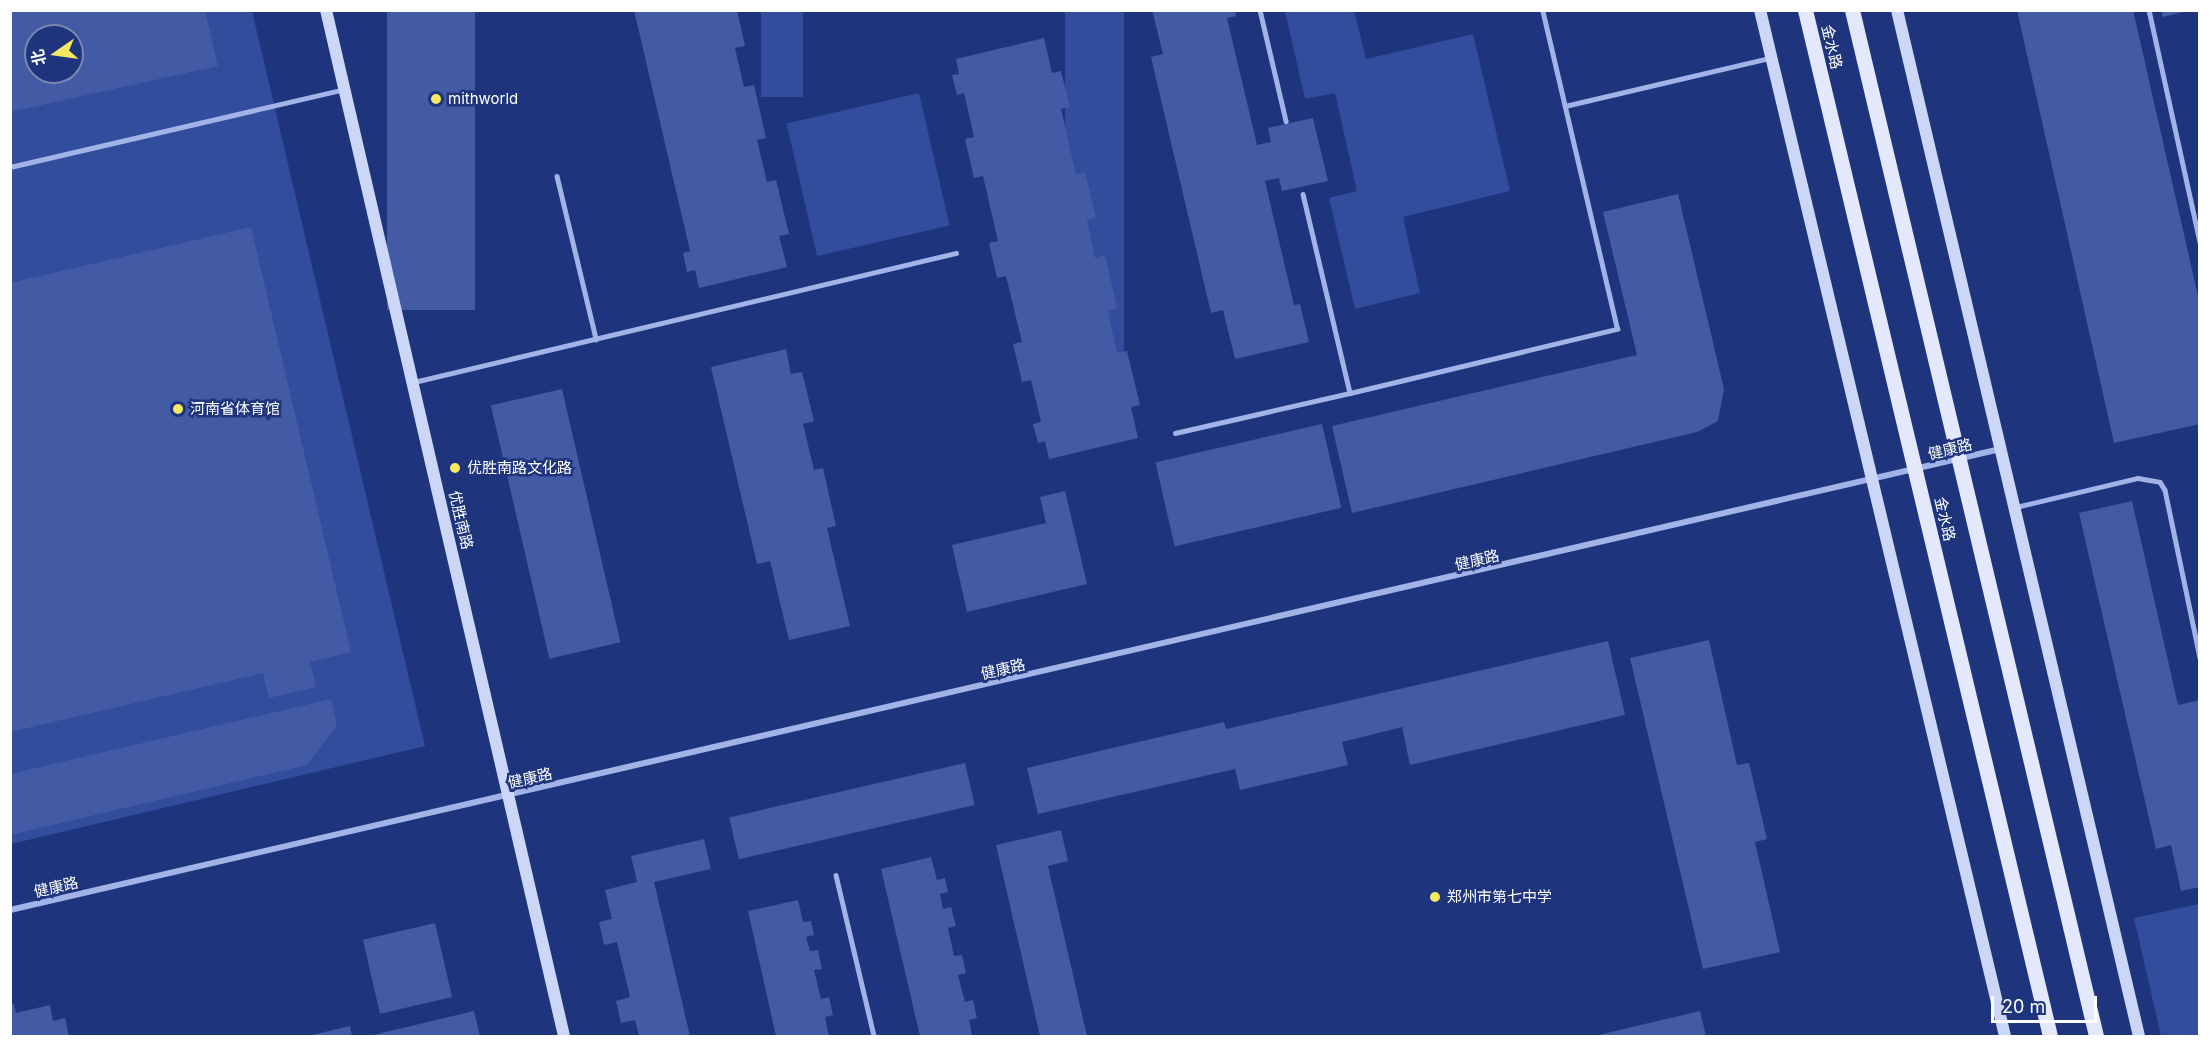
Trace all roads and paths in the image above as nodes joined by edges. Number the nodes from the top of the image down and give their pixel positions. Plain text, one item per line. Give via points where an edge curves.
1 (326, 10) edge
2 (1260, 10) edge
3 (1542, 10) edge
4 (1760, 10) edge
5 (1805, 10) edge
6 (1852, 10) edge
7 (1898, 10) edge
8 (2149, 10) edge
9 (1771, 57) junction
10 (344, 89) junction
11 (1565, 106) junction
12 (1286, 121) dead end
13 (10, 167) edge
14 (557, 176) dead end
15 (1304, 194) dead end
16 (2199, 242) edge
17 (956, 253) dead end
18 (596, 339) junction
19 (414, 382) junction
20 (1350, 393) junction
21 (1175, 433) dead end
22 (2001, 449) junction
23 (1872, 481) junction
24 (2014, 507) junction
25 (2199, 657) edge
26 (508, 795) junction
27 (836, 875) dead end
28 (10, 910) edge
29 (564, 1036) edge
30 (874, 1036) edge
31 (2005, 1036) edge
32 (2050, 1036) edge
33 (2096, 1036) edge
34 (2139, 1036) edge

1 - 10 street, 优胜南路
2 - 12 lane
3 - 11 lane
4 - 9 street
5 - 32 main road, 金水路, bridge
6 - 33 main road, 金水路, bridge
7 - 22 street
8 - 16 lane
9 - 11 lane
9 - 23 street
10 - 13 lane
10 - 19 street, 优胜南路
11 - 20 lane via 1617,329
14 - 18 lane
15 - 20 lane
17 - 18 lane
18 - 19 lane
19 - 26 street, 优胜南路
20 - 21 lane
22 - 23 street, 健康路
22 - 24 street
23 - 26 street, 健康路
23 - 31 street
24 - 25 lane via 2139,478 2160,482 2165,490
24 - 34 street
26 - 28 street, 健康路
26 - 29 street, 优胜南路
27 - 30 lane

